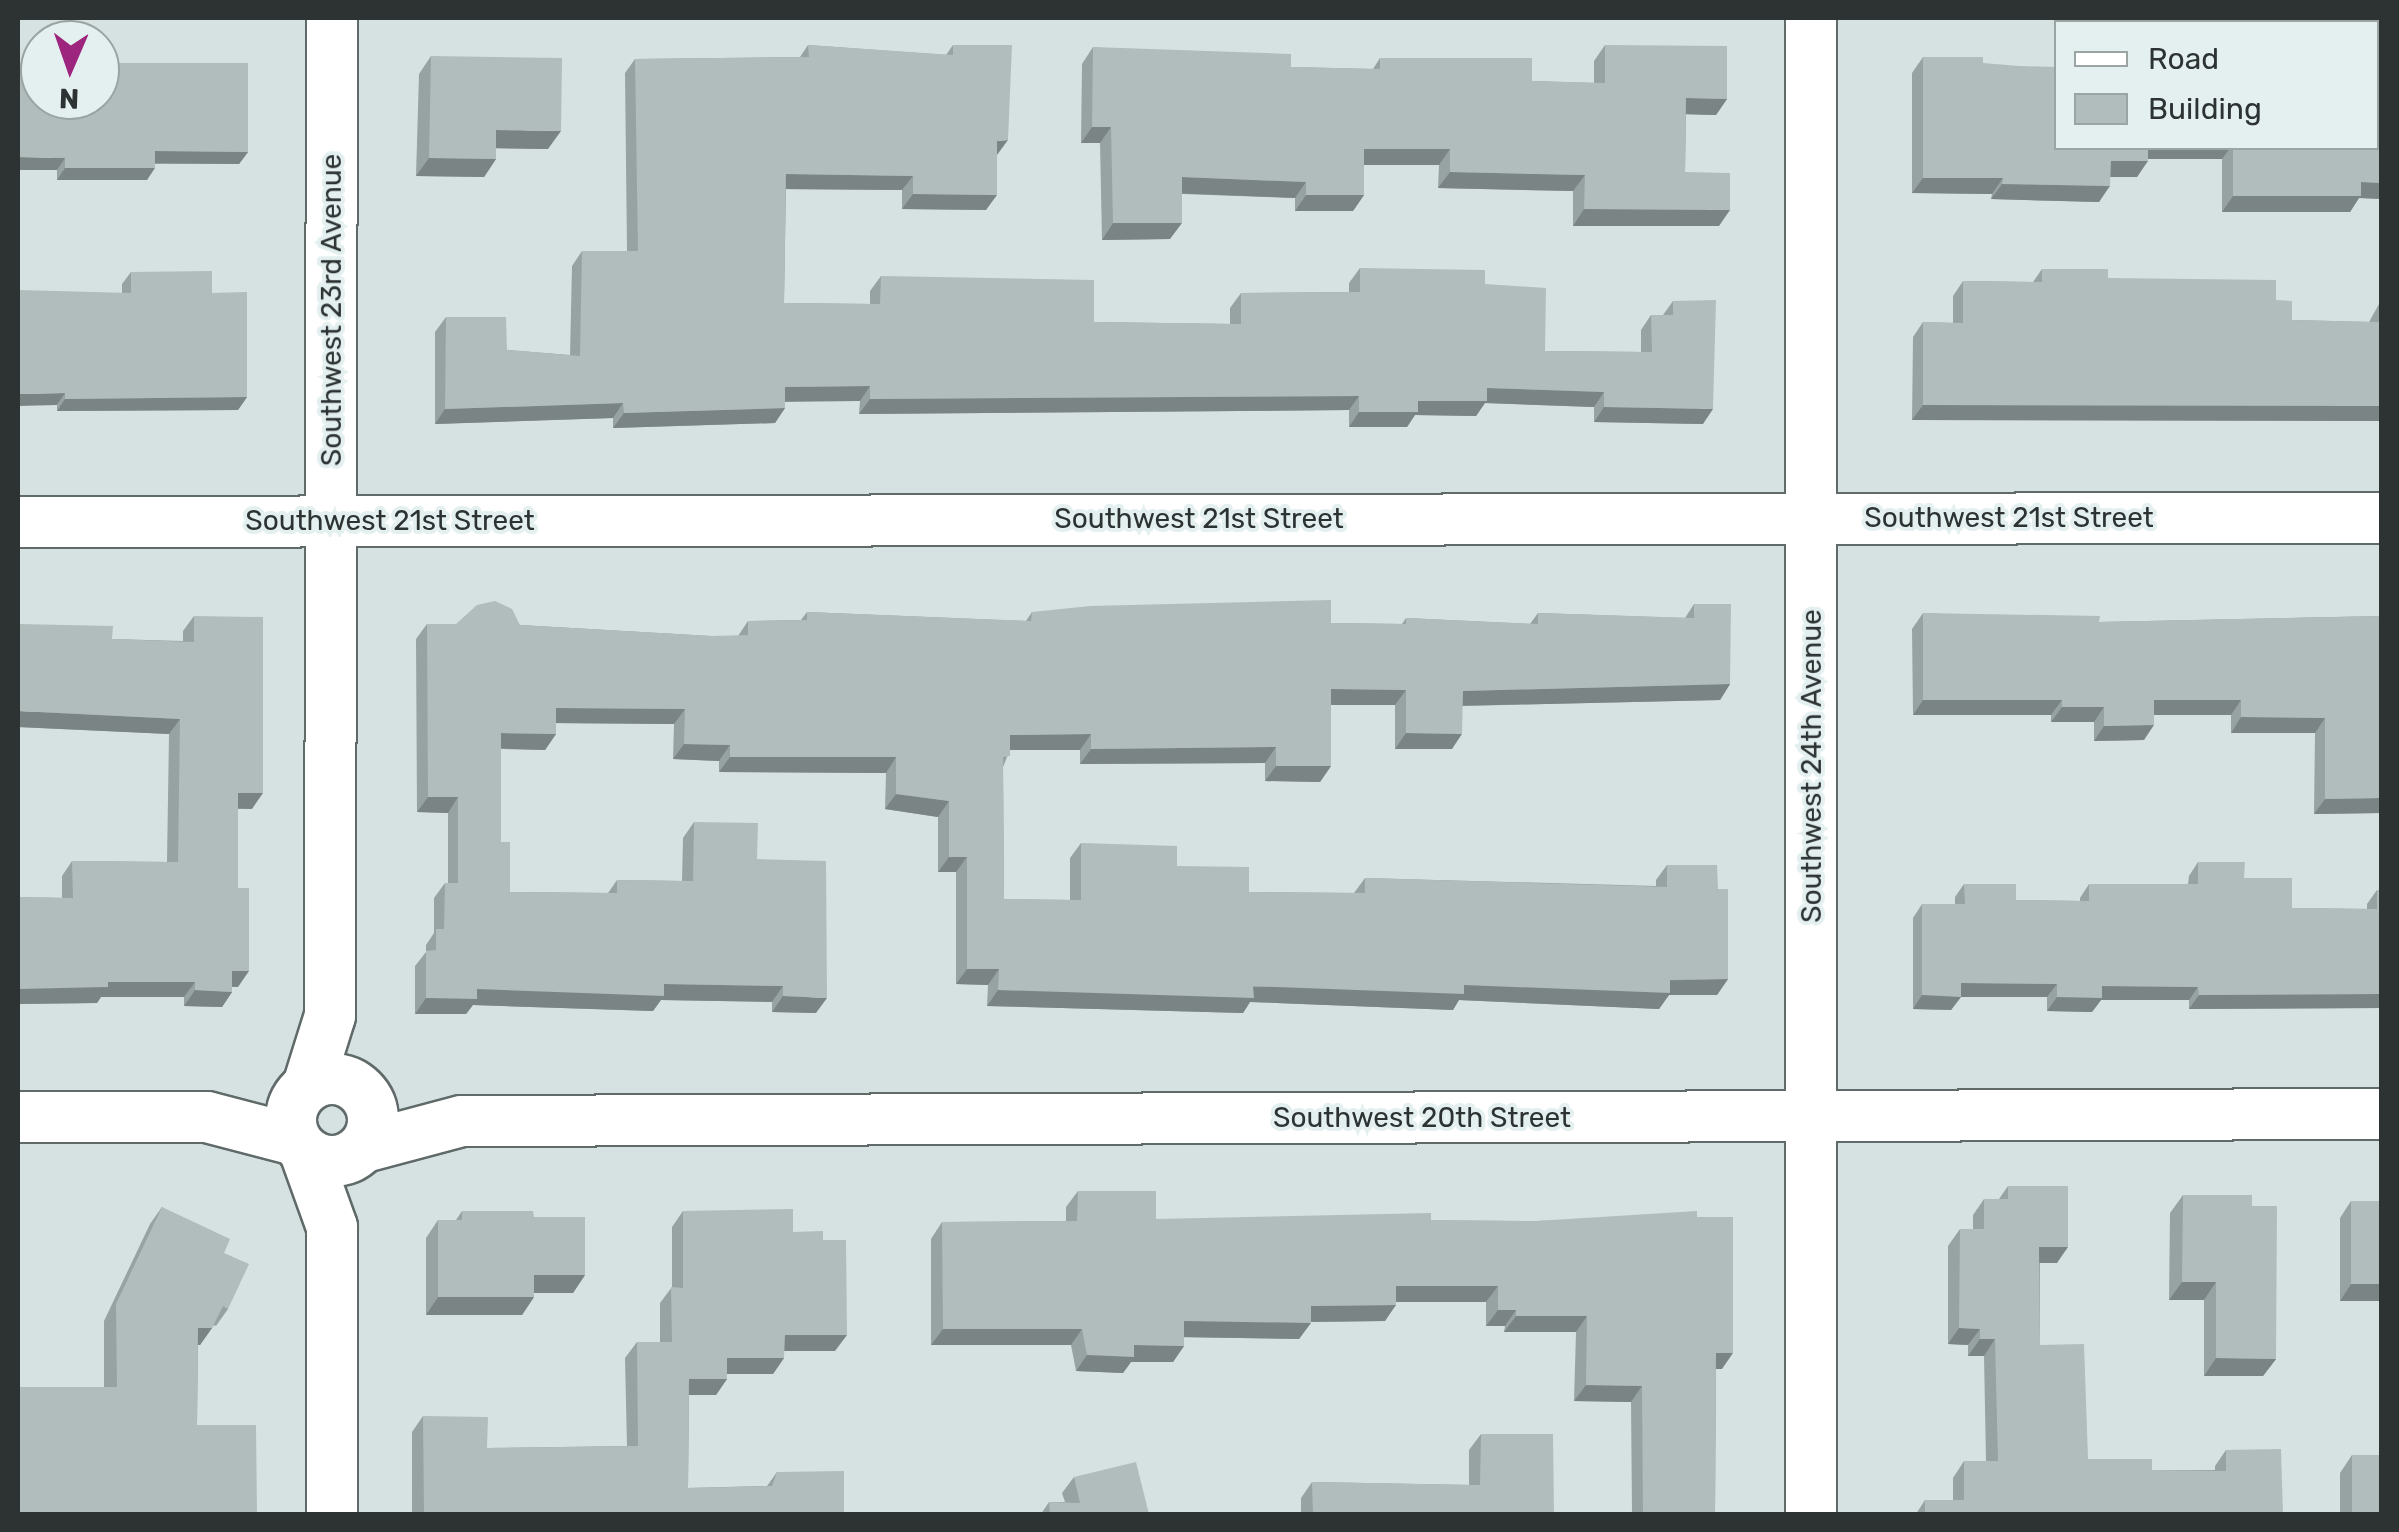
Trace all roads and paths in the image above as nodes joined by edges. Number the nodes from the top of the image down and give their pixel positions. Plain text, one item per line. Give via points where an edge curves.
1 (332, 18) edge
2 (1811, 18) edge
3 (1813, 518) junction
4 (2382, 518) edge
5 (332, 520) junction
6 (18, 522) edge
7 (330, 1023) junction
8 (362, 1092) junction
9 (2382, 1114) edge
10 (18, 1117) edge
11 (1812, 1117) junction
12 (302, 1118) junction
13 (462, 1121) junction
14 (361, 1150) junction
15 (332, 1228) junction
16 (332, 1514) edge
17 (1811, 1514) edge

1 - 5 street, Southwest 23rd Avenue
2 - 3 street, Southwest 24th Avenue
3 - 4 street, Southwest 21st Street
3 - 5 street, Southwest 21st Street
3 - 11 street, Southwest 24th Avenue
5 - 6 street, Southwest 21st Street
5 - 7 street, Southwest 23rd Avenue
7 - 8 street, Southwest 23rd Avenue
7 - 12 street, Southwest 23rd Avenue
8 - 12 street via 333,1079
8 - 13 street, Southwest 20th Street
8 - 14 street via 374,1122
9 - 11 street, Southwest 20th Street
10 - 12 street
11 - 13 street, Southwest 20th Street
11 - 17 street, Southwest 24th Avenue
12 - 14 street via 331,1162
12 - 15 street
13 - 14 street, Southwest 20th Street
14 - 15 street
15 - 16 street

